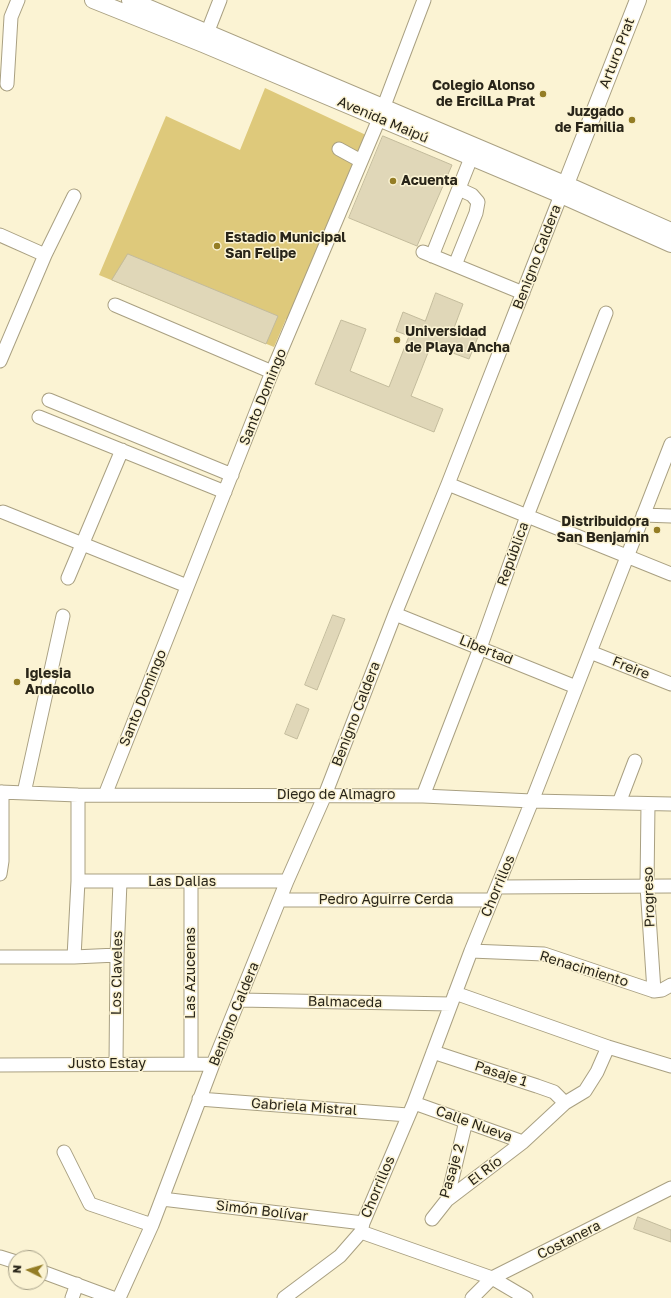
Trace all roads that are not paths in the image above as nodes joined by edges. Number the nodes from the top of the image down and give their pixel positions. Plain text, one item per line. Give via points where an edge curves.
1 (18, 0) edge
2 (93, 0) edge
3 (130, 0) edge
4 (220, 0) edge
5 (424, 0) edge
6 (638, 0) edge
7 (205, 38) junction
8 (7, 84) dead end
9 (381, 113) junction
10 (339, 149) dead end
11 (471, 158) junction
12 (361, 161) junction
13 (459, 189) junction
14 (563, 190) junction
15 (74, 196) dead end
16 (671, 231) edge
17 (0, 235) edge
18 (671, 244) edge
19 (45, 255) junction
20 (455, 265) junction
21 (523, 293) junction
22 (115, 305) dead end
23 (606, 313) dead end
24 (1, 355) edge
25 (272, 372) junction
26 (49, 400) dead end
27 (39, 417) dead end
28 (671, 444) edge
29 (122, 450) junction
30 (232, 474) junction
31 (448, 484) junction
32 (225, 492) junction
33 (3, 512) dead end
34 (643, 515) junction
35 (527, 516) junction
36 (671, 516) edge
37 (82, 543) junction
38 (627, 556) junction
39 (671, 574) edge
40 (68, 578) dead end
41 (187, 586) junction
42 (395, 614) junction
43 (63, 616) dead end
44 (480, 648) junction
45 (590, 652) junction
46 (671, 684) edge
47 (576, 687) junction
48 (635, 761) dead end
49 (1, 792) edge
50 (24, 793) junction
51 (78, 795) junction
52 (105, 795) junction
53 (325, 795) junction
54 (423, 796) junction
55 (532, 801) junction
56 (619, 803) junction
57 (648, 804) junction
58 (671, 804) edge
59 (0, 874) edge
60 (78, 881) junction
61 (287, 881) junction
62 (120, 882) junction
63 (191, 882) junction
64 (647, 886) junction
65 (671, 886) edge
66 (498, 887) junction
67 (280, 900) junction
68 (491, 900) junction
69 (471, 950) junction
70 (117, 955) junction
71 (0, 957) edge
72 (74, 957) junction
73 (671, 985) edge
74 (654, 991) junction
75 (453, 999) junction
76 (239, 1000) junction
77 (608, 1046) junction
78 (433, 1052) junction
79 (116, 1064) junction
80 (191, 1064) junction
81 (213, 1064) junction
82 (0, 1065) edge
83 (671, 1066) edge
84 (199, 1099) junction
85 (565, 1103) junction
86 (411, 1109) junction
87 (466, 1121) junction
88 (523, 1142) junction
89 (64, 1152) dead end
90 (671, 1188) edge
91 (162, 1199) junction
92 (447, 1200) junction
93 (432, 1219) dead end
94 (152, 1225) junction
95 (362, 1227) junction
96 (48, 1274) edge
97 (492, 1278) junction
98 (77, 1284) junction
99 (72, 1298) edge
100 (113, 1298) edge
101 (119, 1298) edge
102 (284, 1298) edge
103 (472, 1298) edge
104 (526, 1298) edge

1 - 8 street via 11,17
2 - 7 main road, Avenida Maipú
3 - 7 main road, Avenida Maipú
4 - 7 street
5 - 9 street, Santo Domingo
6 - 14 main road, Arturo Prat
7 - 9 main road, Avenida Maipú
9 - 11 main road, Avenida Maipú
9 - 12 street, Santo Domingo
9 - 14 main road, Avenida Maipú
10 - 12 street
11 - 13 street
11 - 14 main road, Avenida Maipú
12 - 25 street, Santo Domingo
13 - 20 street via 472,195 478,202
13 - 20 street via 427,254
14 - 16 main road, Avenida Maipú
14 - 18 main road, Avenida Maipú
14 - 21 street, Benigno Caldera
15 - 19 street
17 - 19 street
19 - 24 street
20 - 21 street
21 - 31 street, Benigno Caldera
22 - 25 street
23 - 35 street, República
25 - 30 street, Santo Domingo
26 - 30 street
27 - 29 street
28 - 34 street, Chorrillos
29 - 32 street
29 - 37 street
30 - 32 street, Santo Domingo
31 - 35 street
31 - 42 street, Benigno Caldera
32 - 41 street, Santo Domingo
33 - 37 street
34 - 36 street
34 - 38 street, Chorrillos
35 - 38 street
35 - 44 street, República
37 - 40 street
37 - 41 street
38 - 39 street
38 - 45 street, Chorrillos
41 - 52 street, Santo Domingo
42 - 44 street, Libertad
42 - 53 street, Benigno Caldera
43 - 50 street
44 - 47 street, Libertad
44 - 54 street, República
45 - 46 street, Freire
45 - 47 street, Chorrillos
47 - 55 street, Chorrillos
48 - 56 street
49 - 50 street, Diego de Almagro
49 - 59 street
50 - 51 street, Diego de Almagro
51 - 52 street, Diego de Almagro
51 - 60 street
52 - 53 street, Diego de Almagro
53 - 54 street, Diego de Almagro
53 - 61 street, Benigno Caldera
54 - 55 street, Diego de Almagro
55 - 56 street, Diego de Almagro
55 - 66 street, Chorrillos
56 - 57 street, Diego de Almagro
57 - 58 street, Diego de Almagro
57 - 64 street, Progreso
60 - 62 street, Las Dalias
60 - 72 street
61 - 63 street, Las Dalias
61 - 67 street, Benigno Caldera
62 - 63 street, Las Dalias
62 - 70 street, Los Claveles
63 - 80 street, Las Azucenas
64 - 65 street
64 - 66 street
64 - 74 street, Progreso
66 - 68 street, Chorrillos
67 - 68 street, Pedro Aguirre Cerda
67 - 76 street, Benigno Caldera
68 - 69 street, Chorrillos
69 - 74 street, Renacimiento via 544,954
69 - 75 street, Chorrillos
70 - 72 street
70 - 79 street, Los Claveles
71 - 72 street
73 - 74 street
75 - 76 street, Balmaceda
75 - 77 street
75 - 78 street, Chorrillos
76 - 81 street, Benigno Caldera
77 - 83 street
77 - 85 street, Calle Nueva via 597,1072 585,1091
78 - 85 street, Pasaje 1 via 554,1092
78 - 86 street, Chorrillos
79 - 80 street, Justo Estay
79 - 82 street, Justo Estay
80 - 81 street, Justo Estay
81 - 84 street, Benigno Caldera
84 - 86 street, Gabriela Mistral
84 - 91 street, Benigno Caldera
85 - 88 street, Calle Nueva
86 - 87 street, Calle Nueva
86 - 95 street, Chorrillos
87 - 88 street, Calle Nueva
87 - 92 street, Pasaje 2
88 - 92 street, El Río
89 - 94 street via 90,1204
90 - 97 street, Costanera
91 - 94 street, Benigno Caldera
91 - 95 street, Simón Bolívar
92 - 93 street, Pasaje 2
94 - 101 street, Benigno Caldera
95 - 97 street, Simón Bolívar
95 - 102 street, Chorrillos via 340,1256
96 - 98 street
97 - 103 street, Costanera
97 - 104 street, Simón Bolívar
98 - 99 street
98 - 100 street

